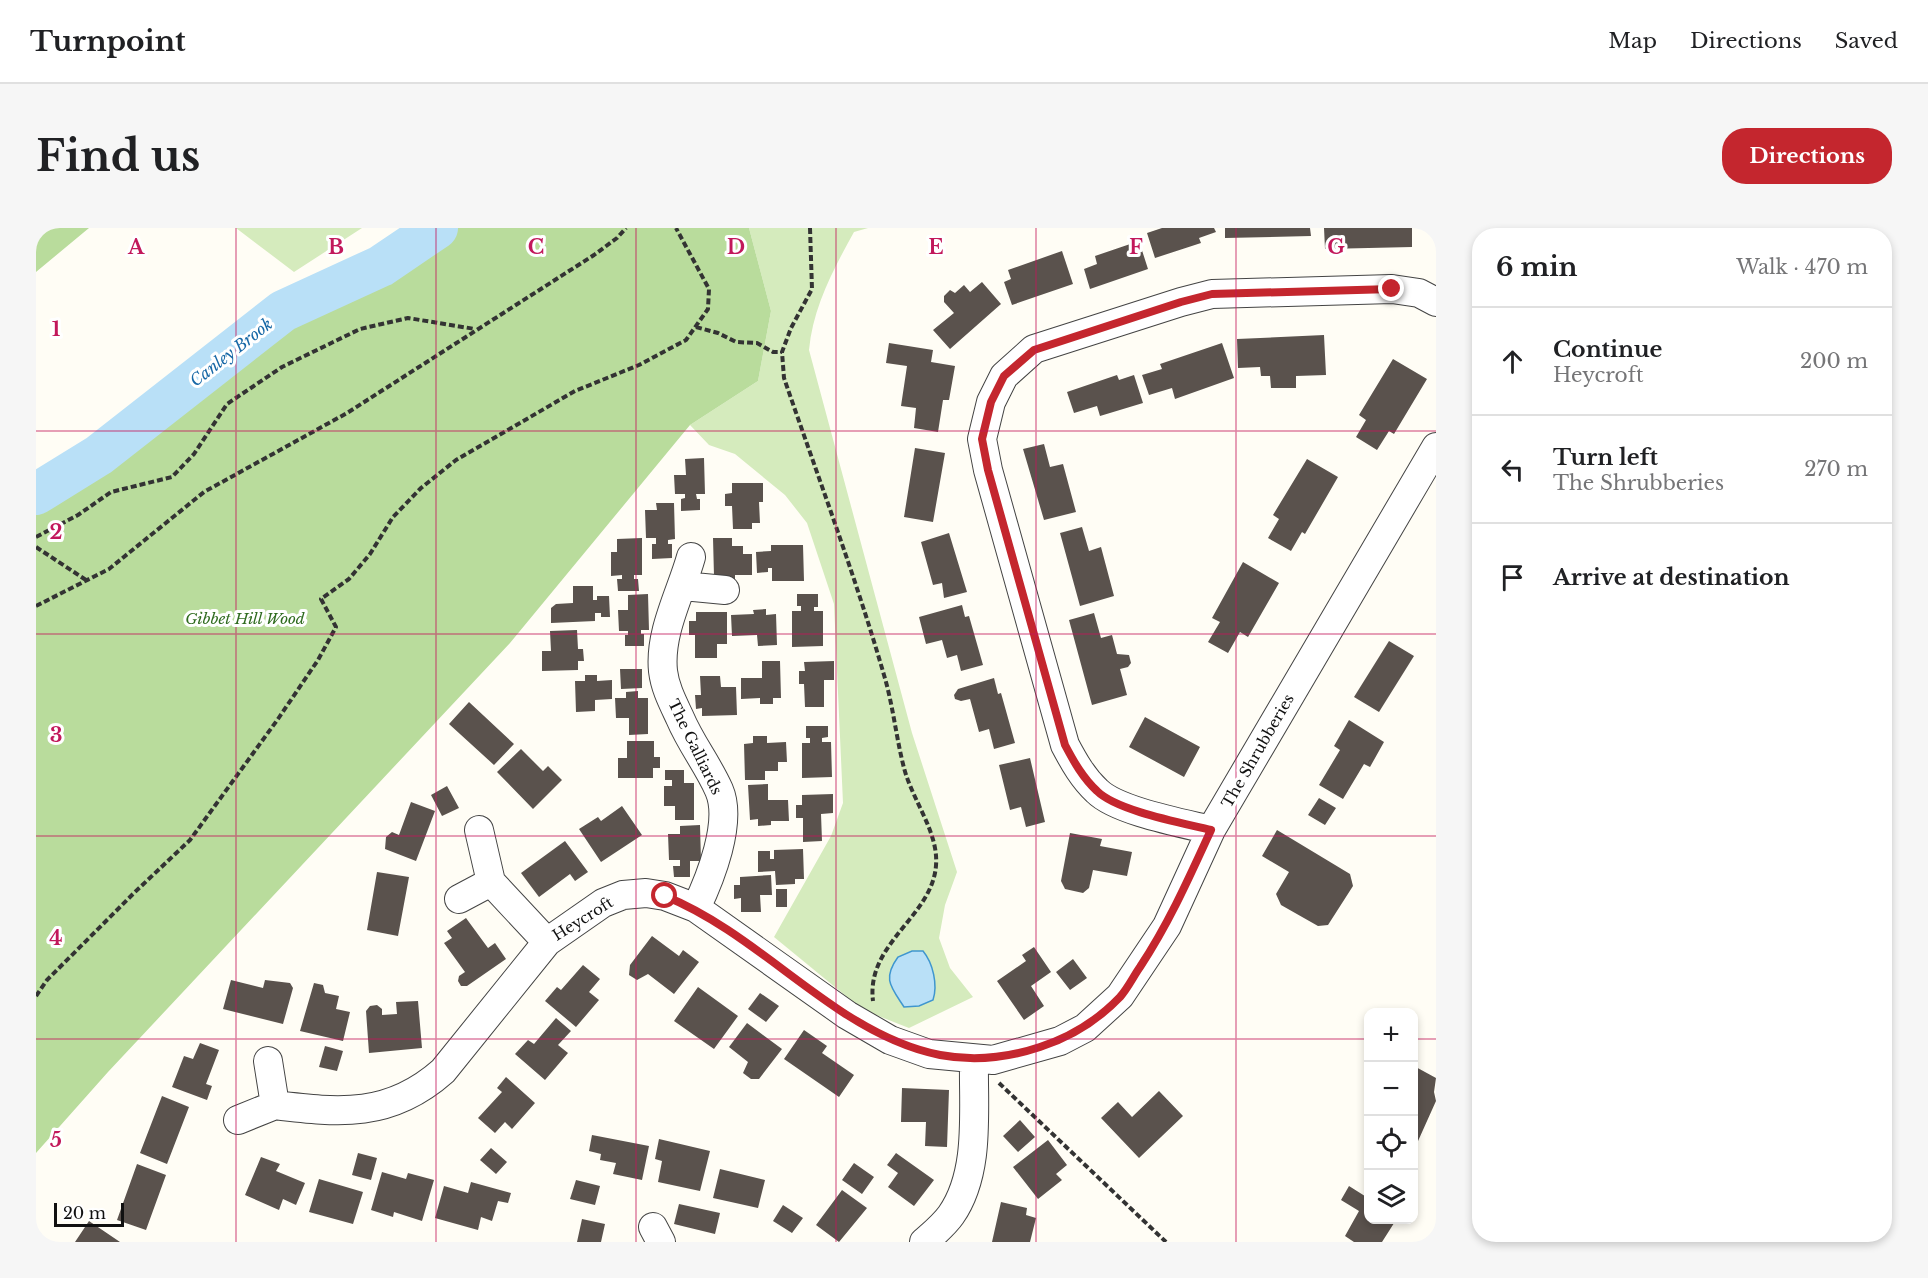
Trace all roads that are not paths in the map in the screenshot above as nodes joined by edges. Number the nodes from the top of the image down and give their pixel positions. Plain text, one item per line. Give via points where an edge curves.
1 (1436, 302) edge
2 (1436, 447) edge
3 (691, 557) dead end
4 (683, 586) junction
5 (725, 590) dead end
6 (479, 830) dead end
7 (1211, 830) junction
8 (491, 882) junction
9 (459, 899) dead end
10 (696, 908) junction
11 (547, 942) junction
12 (974, 1060) junction
13 (268, 1061) dead end
14 (275, 1105) junction
15 (238, 1120) dead end
16 (924, 1242) edge

1 - 7 street via 1419,292 1392,289 1212,294 1034,350 1004,376 991,402 982,439 988,470 1065,745 1098,794 1132,809
2 - 7 street, The Shrubberies
3 - 4 street, The Galliards
4 - 5 street
4 - 10 street, The Galliards via 666,636 663,670 667,690 685,731 720,793 723,826 714,867
6 - 8 street
7 - 12 street, Heycroft via 1167,926 1120,996 1085,1028 1060,1041 1016,1055
8 - 9 street
8 - 11 street, Heycroft
10 - 11 street, Heycroft via 665,896 623,895 582,915
10 - 12 street, Heycroft via 847,1015 890,1040 929,1054
11 - 14 street, Heycroft via 443,1071 427,1085 393,1103 360,1111
12 - 16 street via 969,1177 951,1215
13 - 14 street
14 - 15 street, Heycroft

